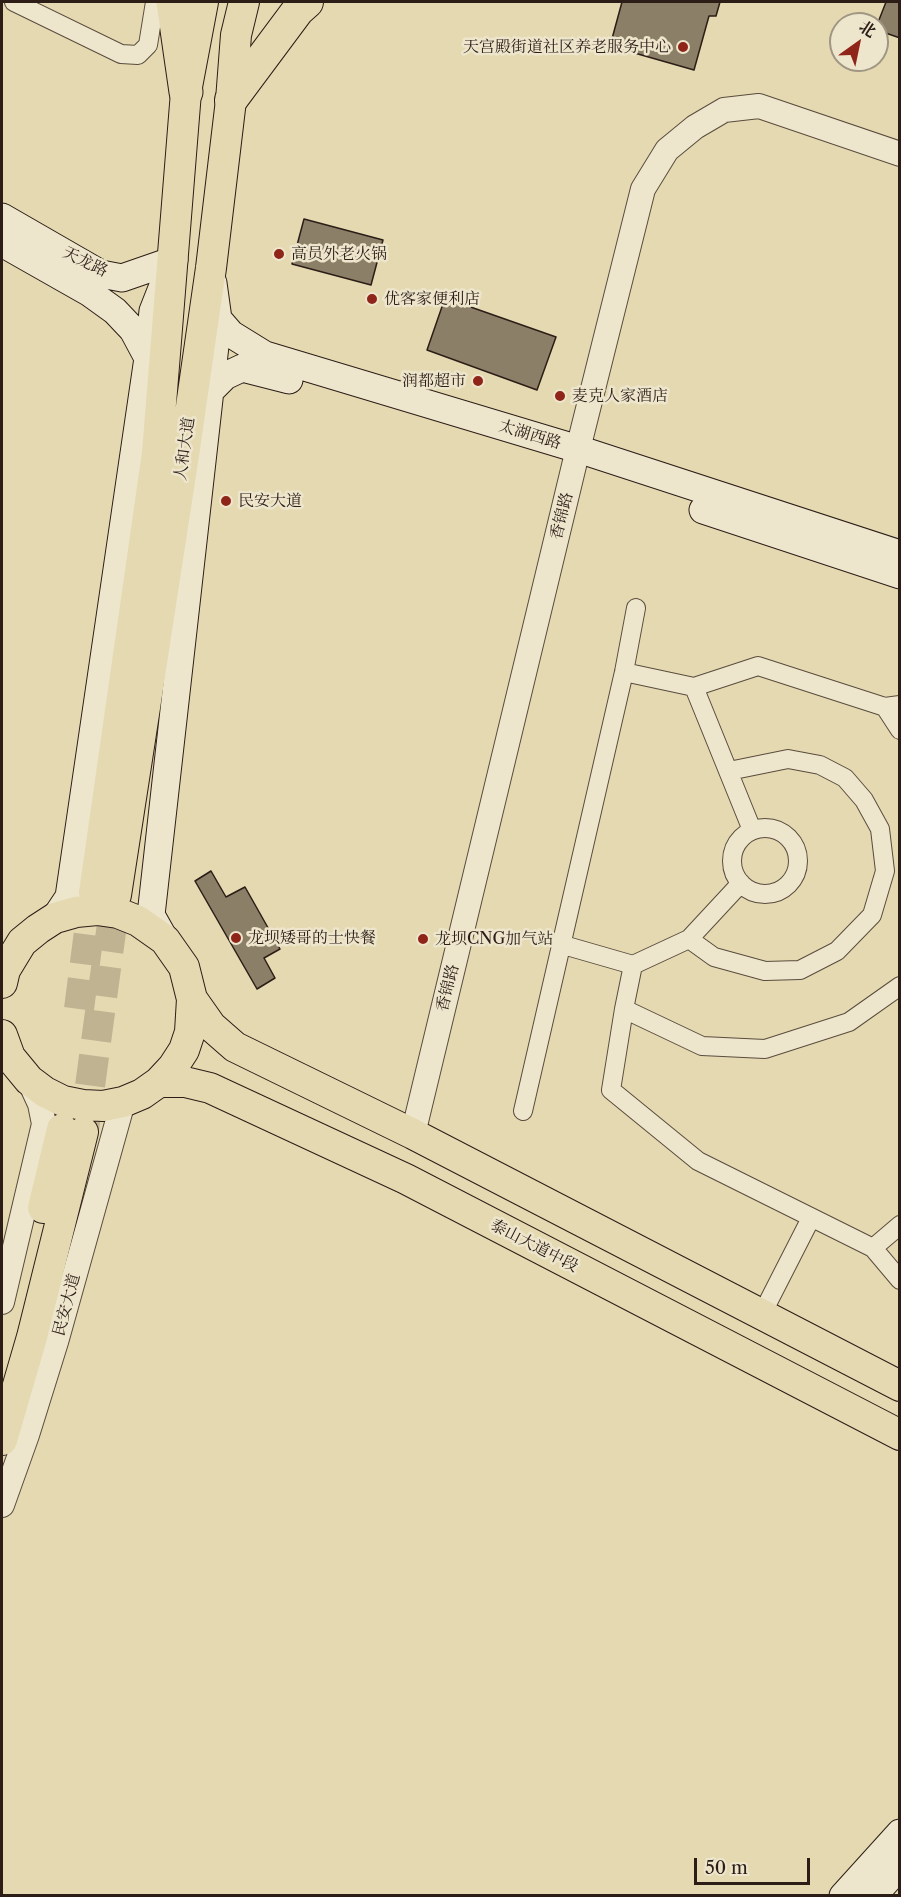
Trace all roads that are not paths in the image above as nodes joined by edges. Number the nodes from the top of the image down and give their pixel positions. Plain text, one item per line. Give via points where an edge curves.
1 (14, 2) edge
2 (155, 2) edge
3 (173, 2) edge
4 (203, 2) edge
5 (244, 2) edge
6 (307, 2) edge
7 (186, 92) junction
8 (231, 100) junction
9 (900, 154) edge
10 (2, 217) edge
11 (2, 243) edge
12 (174, 260) junction
13 (210, 268) junction
14 (218, 319) junction
15 (148, 358) junction
16 (210, 392) junction
17 (575, 458) junction
18 (900, 554) edge
19 (900, 575) edge
20 (636, 608) dead end
21 (624, 672) junction
22 (694, 687) junction
23 (892, 706) edge
24 (900, 730) edge
25 (729, 771) junction
26 (753, 830) junction
27 (741, 883) junction
28 (46, 923) junction
29 (2, 933) edge
30 (689, 939) junction
31 (165, 940) junction
32 (560, 944) junction
33 (633, 965) junction
34 (2, 983) edge
35 (900, 986) edge
36 (192, 999) junction
37 (624, 1009) junction
38 (2, 1035) edge
39 (28, 1080) junction
40 (159, 1082) junction
41 (123, 1102) junction
42 (524, 1111) dead end
43 (413, 1134) junction
44 (811, 1218) junction
45 (900, 1225) edge
46 (873, 1248) junction
47 (900, 1280) edge
48 (2, 1302) edge
49 (762, 1314) junction
50 (2, 1372) edge
51 (900, 1386) edge
52 (900, 1435) edge
53 (2, 1440) edge
54 (2, 1505) edge
55 (900, 1833) edge
56 (900, 1866) edge
57 (843, 1896) edge
58 (873, 1896) edge

1 - 2 street via 121,54 138,55 148,45
3 - 7 highway
4 - 7 main road, 人和大道
5 - 8 main road, 人和大道
6 - 8 highway
7 - 12 main road, 人和大道
8 - 13 main road, 人和大道
9 - 17 street, 香锦路 via 759,106 724,110 667,150 643,189
10 - 12 main road, 天龙路 via 101,274 122,278
11 - 15 main road, 天龙路 via 115,311 133,330
12 - 13 main road, 人和大道 via 157,453 105,894 184,455
12 - 15 main road via 153,311
13 - 14 main road
14 - 16 main road
14 - 17 main road, 太湖西路 via 231,334 265,355
15 - 28 main road via 69,897
16 - 17 main road, 太湖西路 via 225,376 242,368 260,371
16 - 31 main road via 151,915
17 - 18 main road, 太湖西路
17 - 19 main road, 太湖西路
17 - 43 street, 香锦路
20 - 21 street
21 - 22 street
21 - 32 street
22 - 23 street via 758,666
22 - 25 street
23 - 24 street
25 - 26 street
25 - 30 street via 788,759 820,765 845,778 864,800 880,829 885,871 872,915 837,951 800,970 765,971 714,957
26 - 27 street via 733,853 732,864
26 - 27 street via 772,829 790,839 798,857 797,867 787,885 769,893 759,893
27 - 30 street
28 - 29 main road via 9,935
28 - 31 main road via 76,912 97,910 138,921
28 - 34 main road via 22,942 5,970
30 - 33 street
31 - 36 main road via 184,967
32 - 33 street
32 - 42 street
33 - 37 street
35 - 37 street via 849,1022 765,1049 702,1047
36 - 40 main road via 190,1032 184,1050
36 - 43 main road via 211,1026 235,1047
37 - 44 street via 612,1090 698,1161
38 - 39 main road via 10,1057
39 - 41 main road via 63,1101 103,1106
39 - 48 street via 40,1104 44,1124
40 - 41 main road
40 - 52 main road, 泰山大道中段 via 185,1082 210,1088 406,1179
41 - 54 street, 民安大道 via 56,1342
43 - 49 main road
44 - 46 street
44 - 49 street
45 - 46 street
46 - 47 street
49 - 51 main road
50 - 53 main road, 民安大道 via 72,1131 32,1337
55 - 57 main road
56 - 58 main road

